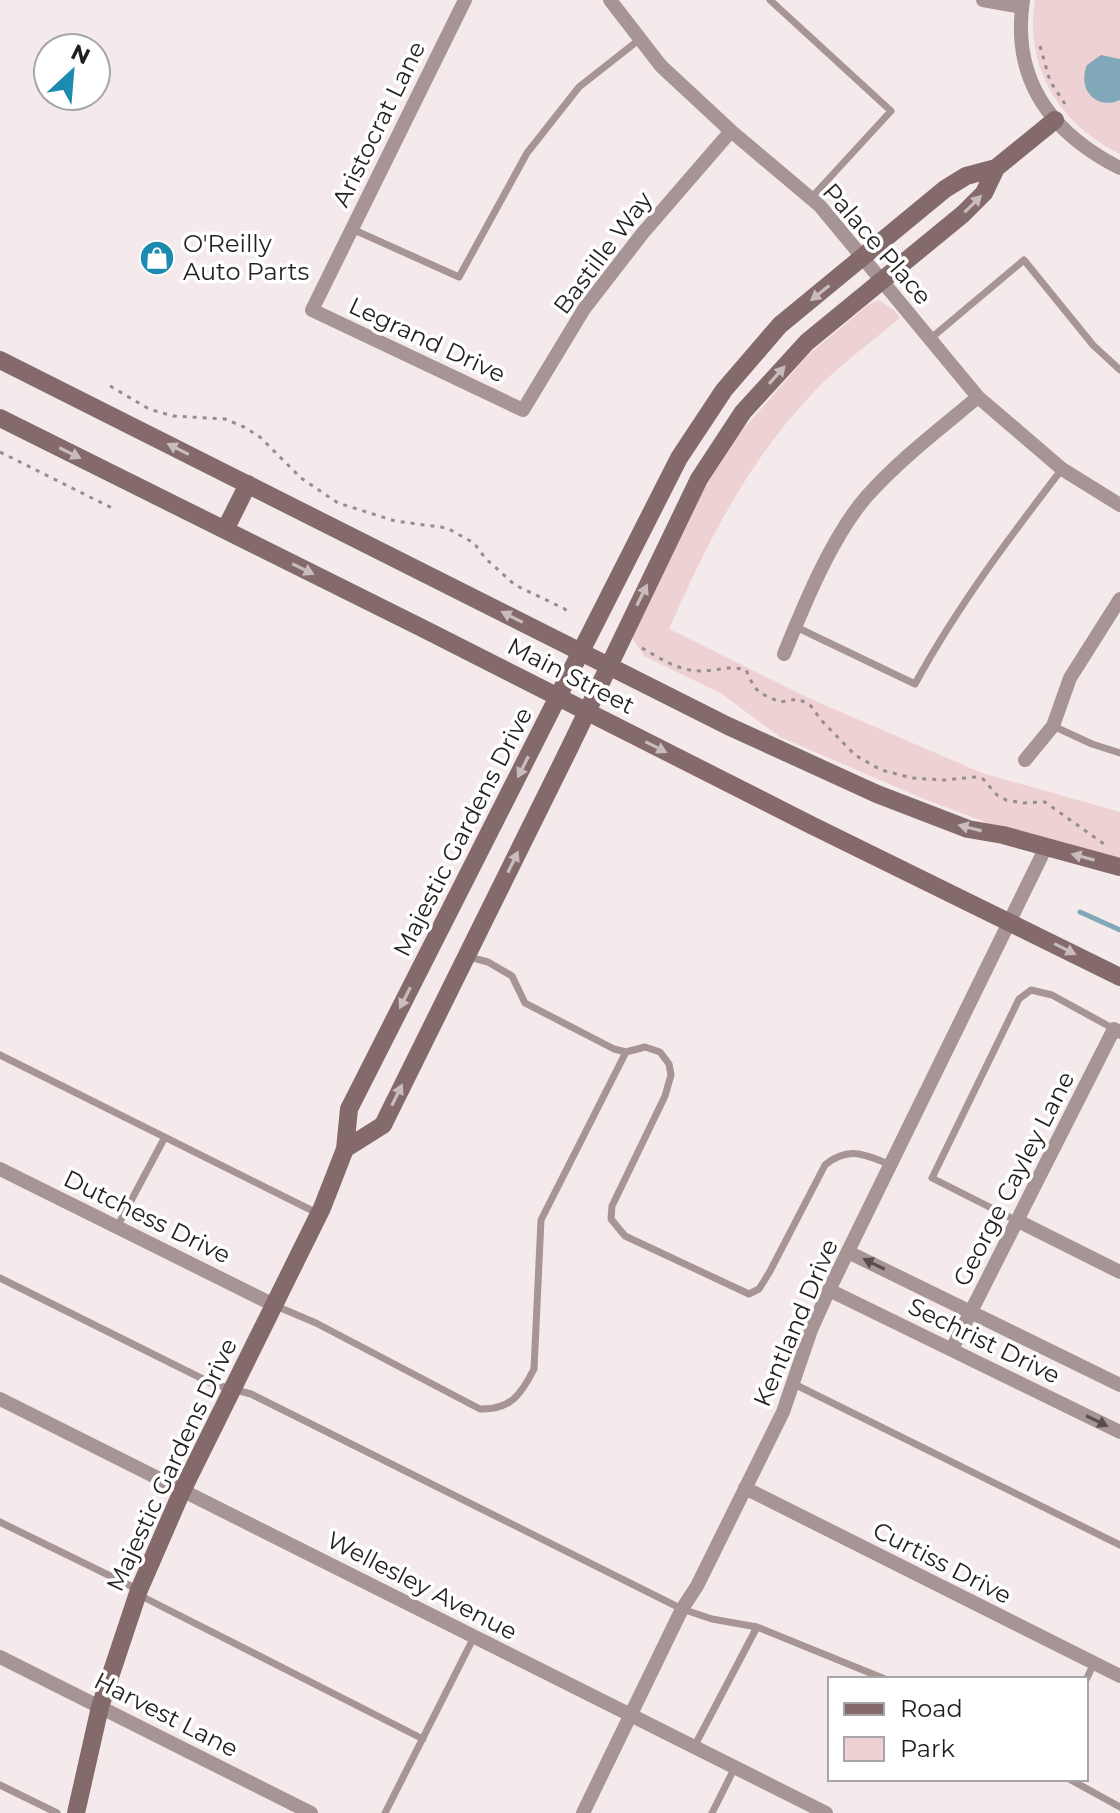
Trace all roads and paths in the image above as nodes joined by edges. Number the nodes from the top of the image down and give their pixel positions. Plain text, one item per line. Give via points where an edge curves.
1 (465, 0) edge
2 (610, 0) edge
3 (770, 0) edge
4 (983, 0) edge
5 (1023, 4) edge
6 (1038, 36) dead end
7 (640, 39) junction
8 (1061, 113) junction
9 (731, 131) junction
10 (996, 168) junction
11 (1120, 168) edge
12 (811, 198) junction
13 (352, 229) junction
14 (862, 258) junction
15 (882, 282) junction
16 (312, 310) joint
17 (930, 339) junction
18 (0, 360) edge
19 (1120, 370) edge
20 (110, 386) dead end
21 (978, 397) junction
22 (523, 410) joint
23 (0, 418) edge
24 (0, 452) edge
25 (1062, 469) junction
26 (248, 484) junction
27 (1120, 505) edge
28 (116, 510) dead end
29 (225, 530) junction
30 (1120, 599) edge
31 (569, 616) dead end
32 (795, 627) junction
33 (642, 648) dead end
34 (581, 652) junction
35 (784, 654) dead end
36 (608, 665) junction
37 (559, 697) junction
38 (587, 711) junction
39 (1053, 726) junction
40 (1120, 753) edge
41 (1025, 760) dead end
42 (1046, 847) junction
43 (1110, 847) dead end
44 (1120, 867) edge
45 (1010, 922) junction
46 (435, 940) junction
47 (467, 956) junction
48 (1120, 977) edge
49 (1117, 1030) edge
50 (626, 1052) junction
51 (0, 1055) edge
52 (165, 1137) junction
53 (345, 1149) junction
54 (891, 1165) junction
55 (0, 1169) edge
56 (319, 1214) junction
57 (1018, 1221) junction
58 (117, 1227) junction
59 (848, 1252) junction
60 (1120, 1272) edge
61 (0, 1278) edge
62 (829, 1290) junction
63 (274, 1305) junction
64 (971, 1312) junction
65 (952, 1349) junction
66 (794, 1384) junction
67 (1120, 1385) edge
68 (233, 1387) junction
69 (0, 1399) edge
70 (1120, 1432) edge
71 (745, 1488) junction
72 (182, 1491) junction
73 (0, 1522) edge
74 (1120, 1545) edge
75 (139, 1590) junction
76 (682, 1609) junction
77 (757, 1627) junction
78 (474, 1637) junction
79 (0, 1657) edge
80 (1094, 1663) junction
81 (1120, 1676) edge
82 (880, 1677) edge
83 (1087, 1677) edge
84 (100, 1707) junction
85 (631, 1716) junction
86 (423, 1739) junction
87 (694, 1747) junction
88 (735, 1767) junction
89 (1073, 1781) edge
90 (0, 1785) edge
91 (1120, 1807) edge
92 (57, 1813) edge
93 (76, 1813) edge
94 (311, 1813) edge
95 (385, 1813) edge
96 (583, 1813) edge
97 (712, 1813) edge
98 (826, 1813) edge

1 - 13 street, Aristocrat Lane
2 - 7 street, Palace Place
3 - 12 lane via 891,111
4 - 5 street
5 - 8 street via 1028,77 1039,98
6 - 8 path
7 - 9 street, Palace Place via 661,66
7 - 13 lane via 579,87 527,153 459,277
8 - 10 street, Majestic Gardens Drive
8 - 11 street via 1074,141
9 - 12 street, Palace Place
9 - 22 street, Bastille Way via 584,309
10 - 14 street, Majestic Gardens Drive via 966,176 945,189
15 -> 10 street, Majestic Gardens Drive via 973,204
12 - 14 street, Palace Place
13 - 16 street, Aristocrat Lane
14 - 15 street, Palace Place
14 -> 34 street, Majestic Gardens Drive via 780,325 701,422
15 - 17 street, Palace Place
36 -> 15 street, Majestic Gardens Drive via 699,479 743,412 807,342
16 - 22 street, Legrand Drive
17 - 19 lane via 1024,260
17 - 21 street, Palace Place
26 -> 18 street, Main Street
20 - 31 path via 149,409 225,419 244,427 338,503 395,521 447,528 474,543 515,585 565,609
21 - 25 street, Palace Place
21 - 32 street via 866,497 830,554
23 -> 29 street, Main Street
24 - 28 path
25 - 27 street, Palace Place
25 - 32 lane via 950,622 915,684
26 - 29 street
34 -> 26 street, Main Street
29 -> 37 street, Main Street
30 - 39 street via 1070,678
32 - 35 street
33 - 43 path via 689,670 746,670 762,694 811,706 847,748 881,770 912,778 983,779 1006,800 1045,802
34 - 36 street, Main Street
34 - 37 street, Majestic Gardens Drive
36 - 38 street, Majestic Gardens Drive
42 -> 36 street, Main Street via 968,829 877,794
37 - 38 street, Main Street
37 -> 46 street, Majestic Gardens Drive
38 -> 45 street, Main Street
47 -> 38 street, Majestic Gardens Drive
39 - 40 lane
39 - 41 street
44 -> 42 street, Main Street
42 - 45 street, Kentland Drive
45 -> 48 street, Main Street
45 - 54 street, Kentland Drive
46 - 47 street
46 -> 53 street, Majestic Gardens Drive via 349,1109
47 - 50 lane via 512,976 525,1003
53 -> 47 street, Majestic Gardens Drive via 383,1125
49 - 57 street, George Cayley Lane
49 - 57 lane via 1052,995 1031,990 1019,999 932,1178
50 - 54 lane via 645,1047 660,1052 671,1075 612,1206 611,1219 625,1236 749,1294 769,1273 825,1165 851,1153
50 - 63 lane via 541,1220 534,1369 512,1401 498,1410 480,1409
51 - 52 lane
52 - 56 lane
52 - 58 lane
53 - 56 street, Majestic Gardens Drive
54 - 59 street, Kentland Drive
55 - 58 street, Dutchess Drive
56 - 63 street, Majestic Gardens Drive
57 - 60 street
57 - 64 street, George Cayley Lane
58 - 63 street, Dutchess Drive
59 - 62 street, Kentland Drive
64 -> 59 street, Sechrist Drive
61 - 68 lane via 213,1384
62 - 65 street, Sechrist Drive
62 - 66 street, Kentland Drive
63 - 68 street, Majestic Gardens Drive
64 - 65 street, George Cayley Lane
64 - 67 street, Sechrist Drive
65 -> 70 street, Sechrist Drive
66 - 71 street, Kentland Drive
66 - 74 lane
68 - 72 street, Majestic Gardens Drive
68 - 76 lane
69 - 72 street, Wellesley Avenue
71 - 76 street, Kentland Drive
71 - 80 street, Curtiss Drive
72 - 75 street, Majestic Gardens Drive
72 - 78 street, Wellesley Avenue
73 - 75 lane
75 - 84 street, Majestic Gardens Drive
75 - 86 lane via 145,1598
76 - 77 lane
76 - 85 street, Kentland Drive
77 - 82 lane
77 - 87 lane
78 - 85 street, Wellesley Avenue
78 - 86 lane
79 - 84 street, Harvest Lane
80 - 81 street, Curtiss Drive
80 - 83 lane
84 - 93 street, Majestic Gardens Drive
84 - 94 street, Harvest Lane
85 - 87 street, Wellesley Avenue
85 - 96 street, Kentland Drive
86 - 95 lane
87 - 88 street, Wellesley Avenue
88 - 97 lane
88 - 98 street, Wellesley Avenue
89 - 91 lane
90 - 92 lane

